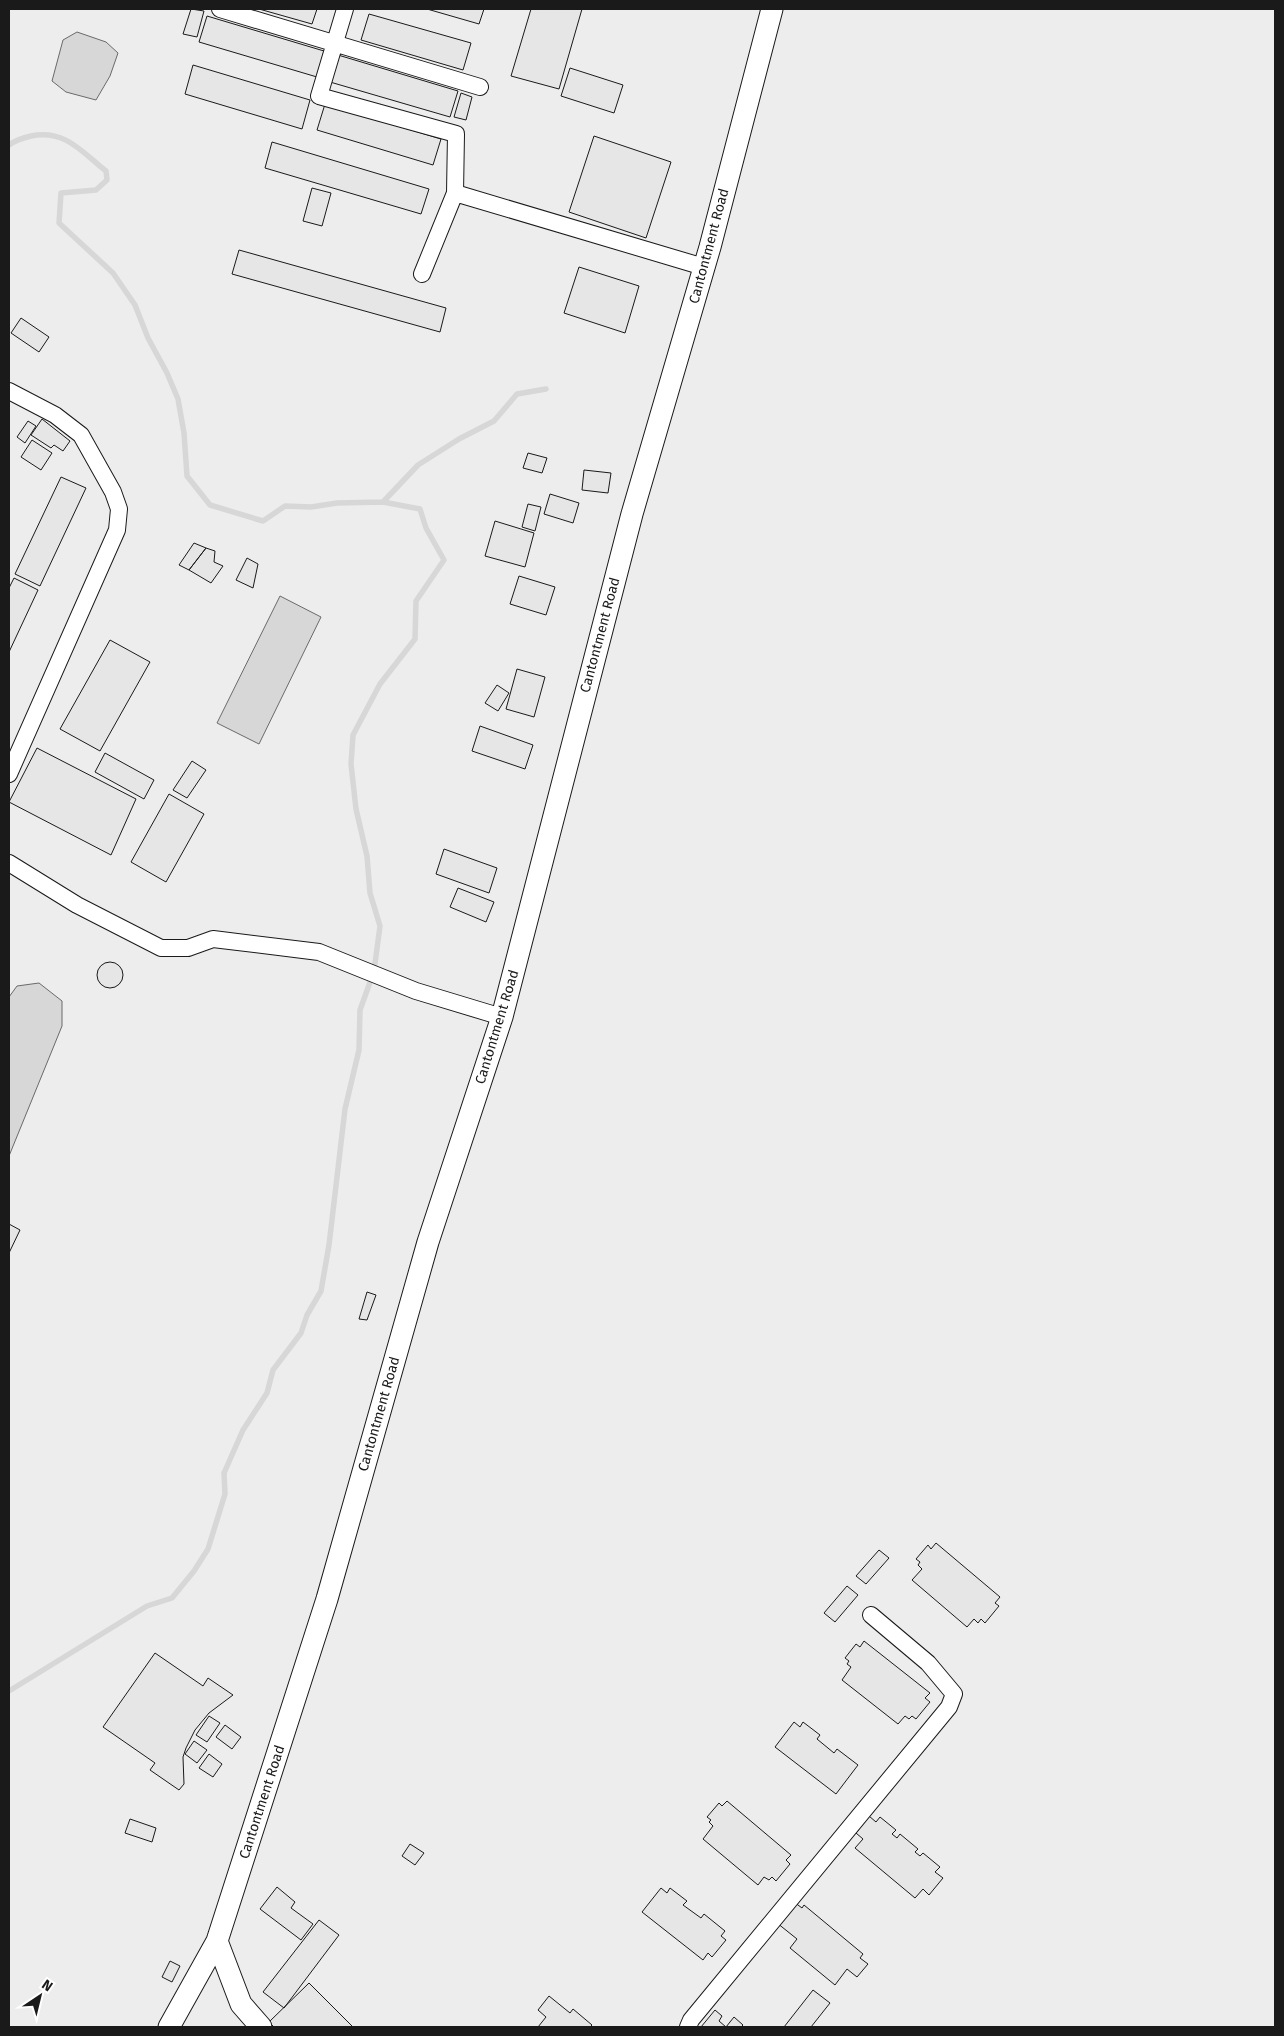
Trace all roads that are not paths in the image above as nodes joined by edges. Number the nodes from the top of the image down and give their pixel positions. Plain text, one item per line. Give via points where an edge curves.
1 (220, 9) edge
2 (345, 9) edge
3 (772, 9) edge
4 (335, 43) junction
5 (480, 87) dead end
6 (455, 193) junction
7 (704, 268) junction
8 (422, 274) dead end
9 (9, 391) edge
10 (9, 774) edge
11 (9, 863) edge
12 (502, 1017) junction
13 (871, 1615) dead end
14 (217, 1941) junction
15 (169, 2027) edge
16 (261, 2027) edge
17 (688, 2027) edge

1 - 4 street
2 - 4 street
3 - 7 street, Cantontment Road
4 - 5 street
4 - 6 street via 319,96 456,134
6 - 7 street
6 - 8 street
7 - 12 street, Cantontment Road via 629,524
9 - 10 street via 55,415 81,435 119,508 117,530
11 - 12 street via 77,905 161,948 188,948 213,939 319,952 416,990
12 - 14 street, Cantontment Road via 428,1242 327,1599
13 - 17 street via 928,1663 954,1694 949,1707 690,2020
14 - 15 street, Cantontment Road
14 - 16 street via 240,2004

